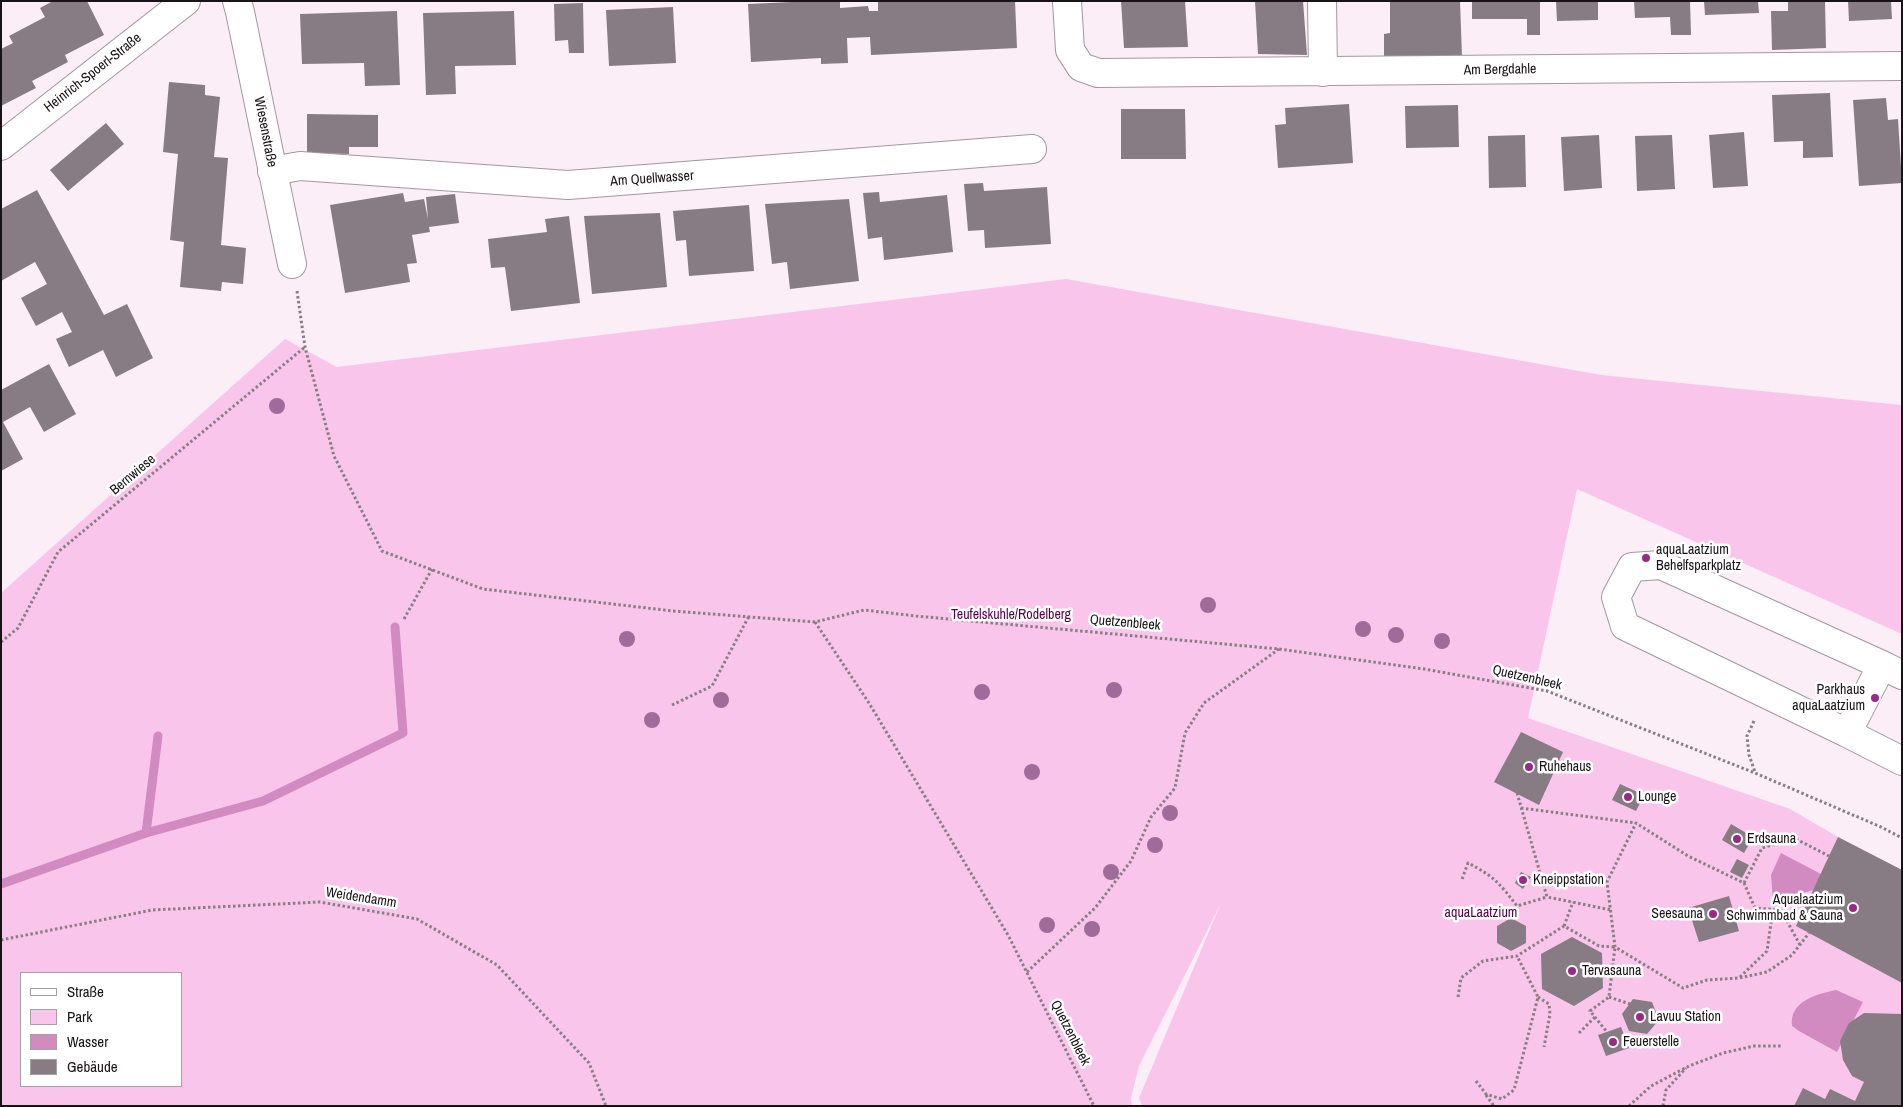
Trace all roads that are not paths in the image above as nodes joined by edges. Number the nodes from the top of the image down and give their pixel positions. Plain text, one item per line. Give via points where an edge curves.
1 (186, 1) edge
2 (237, 1) edge
3 (1067, 1) edge
4 (1322, 1) edge
5 (1902, 66) edge
6 (1323, 72) junction
7 (1, 146) edge
8 (1032, 149) dead end
9 (272, 171) junction
10 (292, 264) road end
11 (1892, 670) edge
12 (1847, 733) junction
13 (1902, 761) edge

1 - 7 street, Heinrich-Spoerl-Straße
2 - 9 street, Wiesenstraße
3 - 6 street, Am Bergdahle via 1070,50 1081,67 1098,73
4 - 6 street
5 - 6 street, Am Bergdahle
8 - 9 street, Am Quellwasser via 568,185 300,166
9 - 10 street, Wiesenstraße
11 - 12 street
11 - 12 street via 1661,565 1632,567 1616,597 1625,626
12 - 13 street

